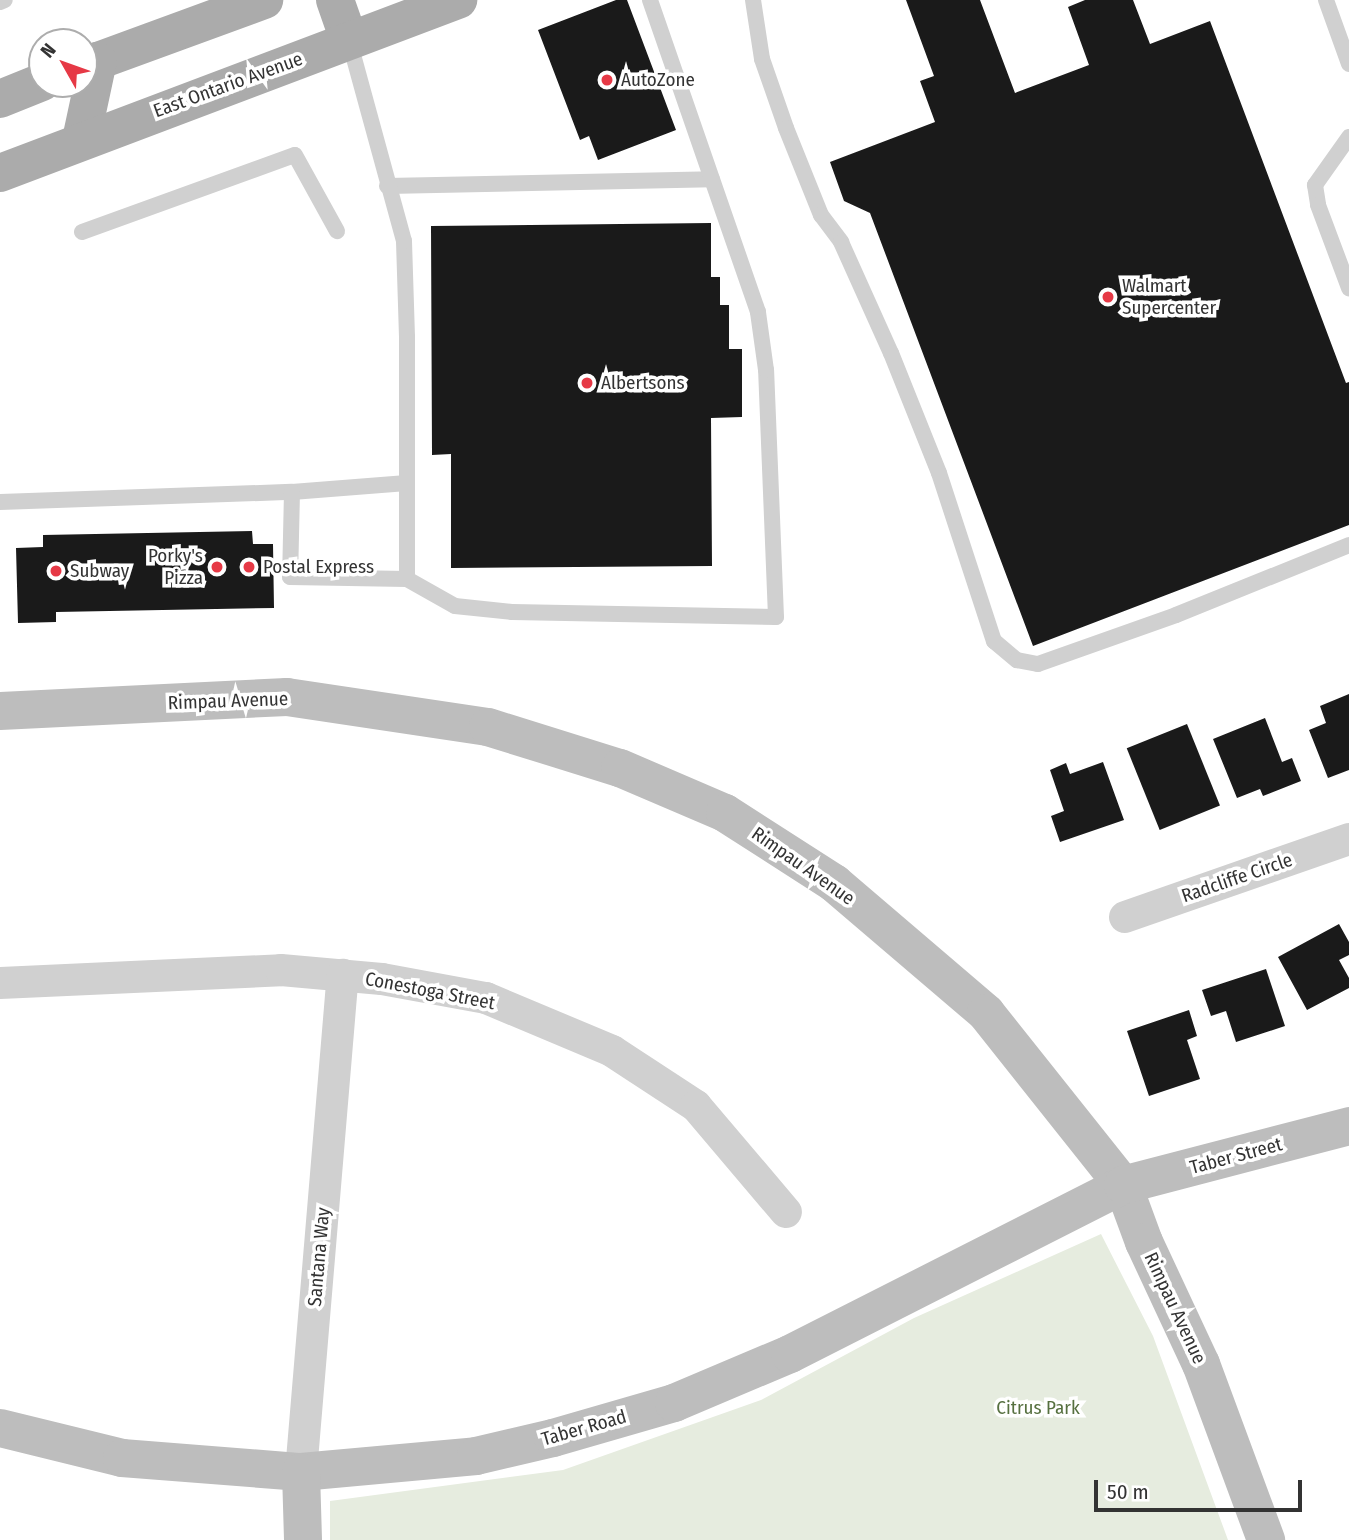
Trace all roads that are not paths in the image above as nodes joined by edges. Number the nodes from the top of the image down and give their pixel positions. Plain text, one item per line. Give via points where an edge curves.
1 (5, 0) edge
2 (264, 0) edge
3 (335, 0) edge
4 (458, 0) edge
5 (650, 0) edge
6 (753, 0) edge
7 (1326, 0) edge
8 (0, 2) edge
9 (349, 40) junction
10 (98, 61) edge
11 (1349, 64) edge
12 (28, 88) edge
13 (87, 98) edge
14 (0, 99) edge
15 (1349, 137) edge
16 (81, 140) junction
17 (0, 173) edge
18 (712, 179) junction
19 (387, 186) junction
20 (337, 231) dead end
21 (82, 232) dead end
22 (1349, 288) edge
23 (407, 483) junction
24 (292, 492) junction
25 (0, 502) edge
26 (1349, 545) edge
27 (407, 579) junction
28 (0, 711) edge
29 (1349, 839) edge
30 (1125, 917) dead end
31 (343, 975) junction
32 (0, 982) edge
33 (1349, 1126) edge
34 (1123, 1185) junction
35 (786, 1212) dead end
36 (0, 1428) edge
37 (301, 1472) junction
38 (303, 1540) edge
39 (1266, 1540) edge

1 - 8 lane
2 - 10 main road
3 - 9 main road
4 - 9 main road, East Ontario Avenue
5 - 18 lane
6 - 26 lane via 762,59 786,128 821,215 841,242 891,353 939,473 994,641 1017,660 1038,664 1176,615
7 - 11 lane
9 - 16 main road, East Ontario Avenue
9 - 19 lane
12 - 14 main road
13 - 16 main road
15 - 22 lane via 1315,184 1318,205
16 - 17 main road, East Ontario Avenue
18 - 19 lane
18 - 27 lane via 758,312 766,370 776,617 512,612 456,606
19 - 23 lane via 404,241
20 - 21 lane via 295,155
23 - 24 lane
23 - 27 lane
24 - 25 lane
24 - 27 lane via 290,577
28 - 34 main road, Rimpau Avenue via 287,697 488,727 643,778 724,813 834,883 986,1013
29 - 30 street, Radcliffe Circle
31 - 32 street, Conestoga Street via 282,970
31 - 35 street, Conestoga Street via 486,998 612,1051 696,1106
31 - 37 street, Santana Way
33 - 34 main road, Taber Street
34 - 37 main road, Taber Road via 790,1354 674,1403 476,1456
34 - 39 main road, Rimpau Avenue via 1144,1242 1201,1364
36 - 37 main road, Taber Road via 122,1458
37 - 38 main road, Santana Way

